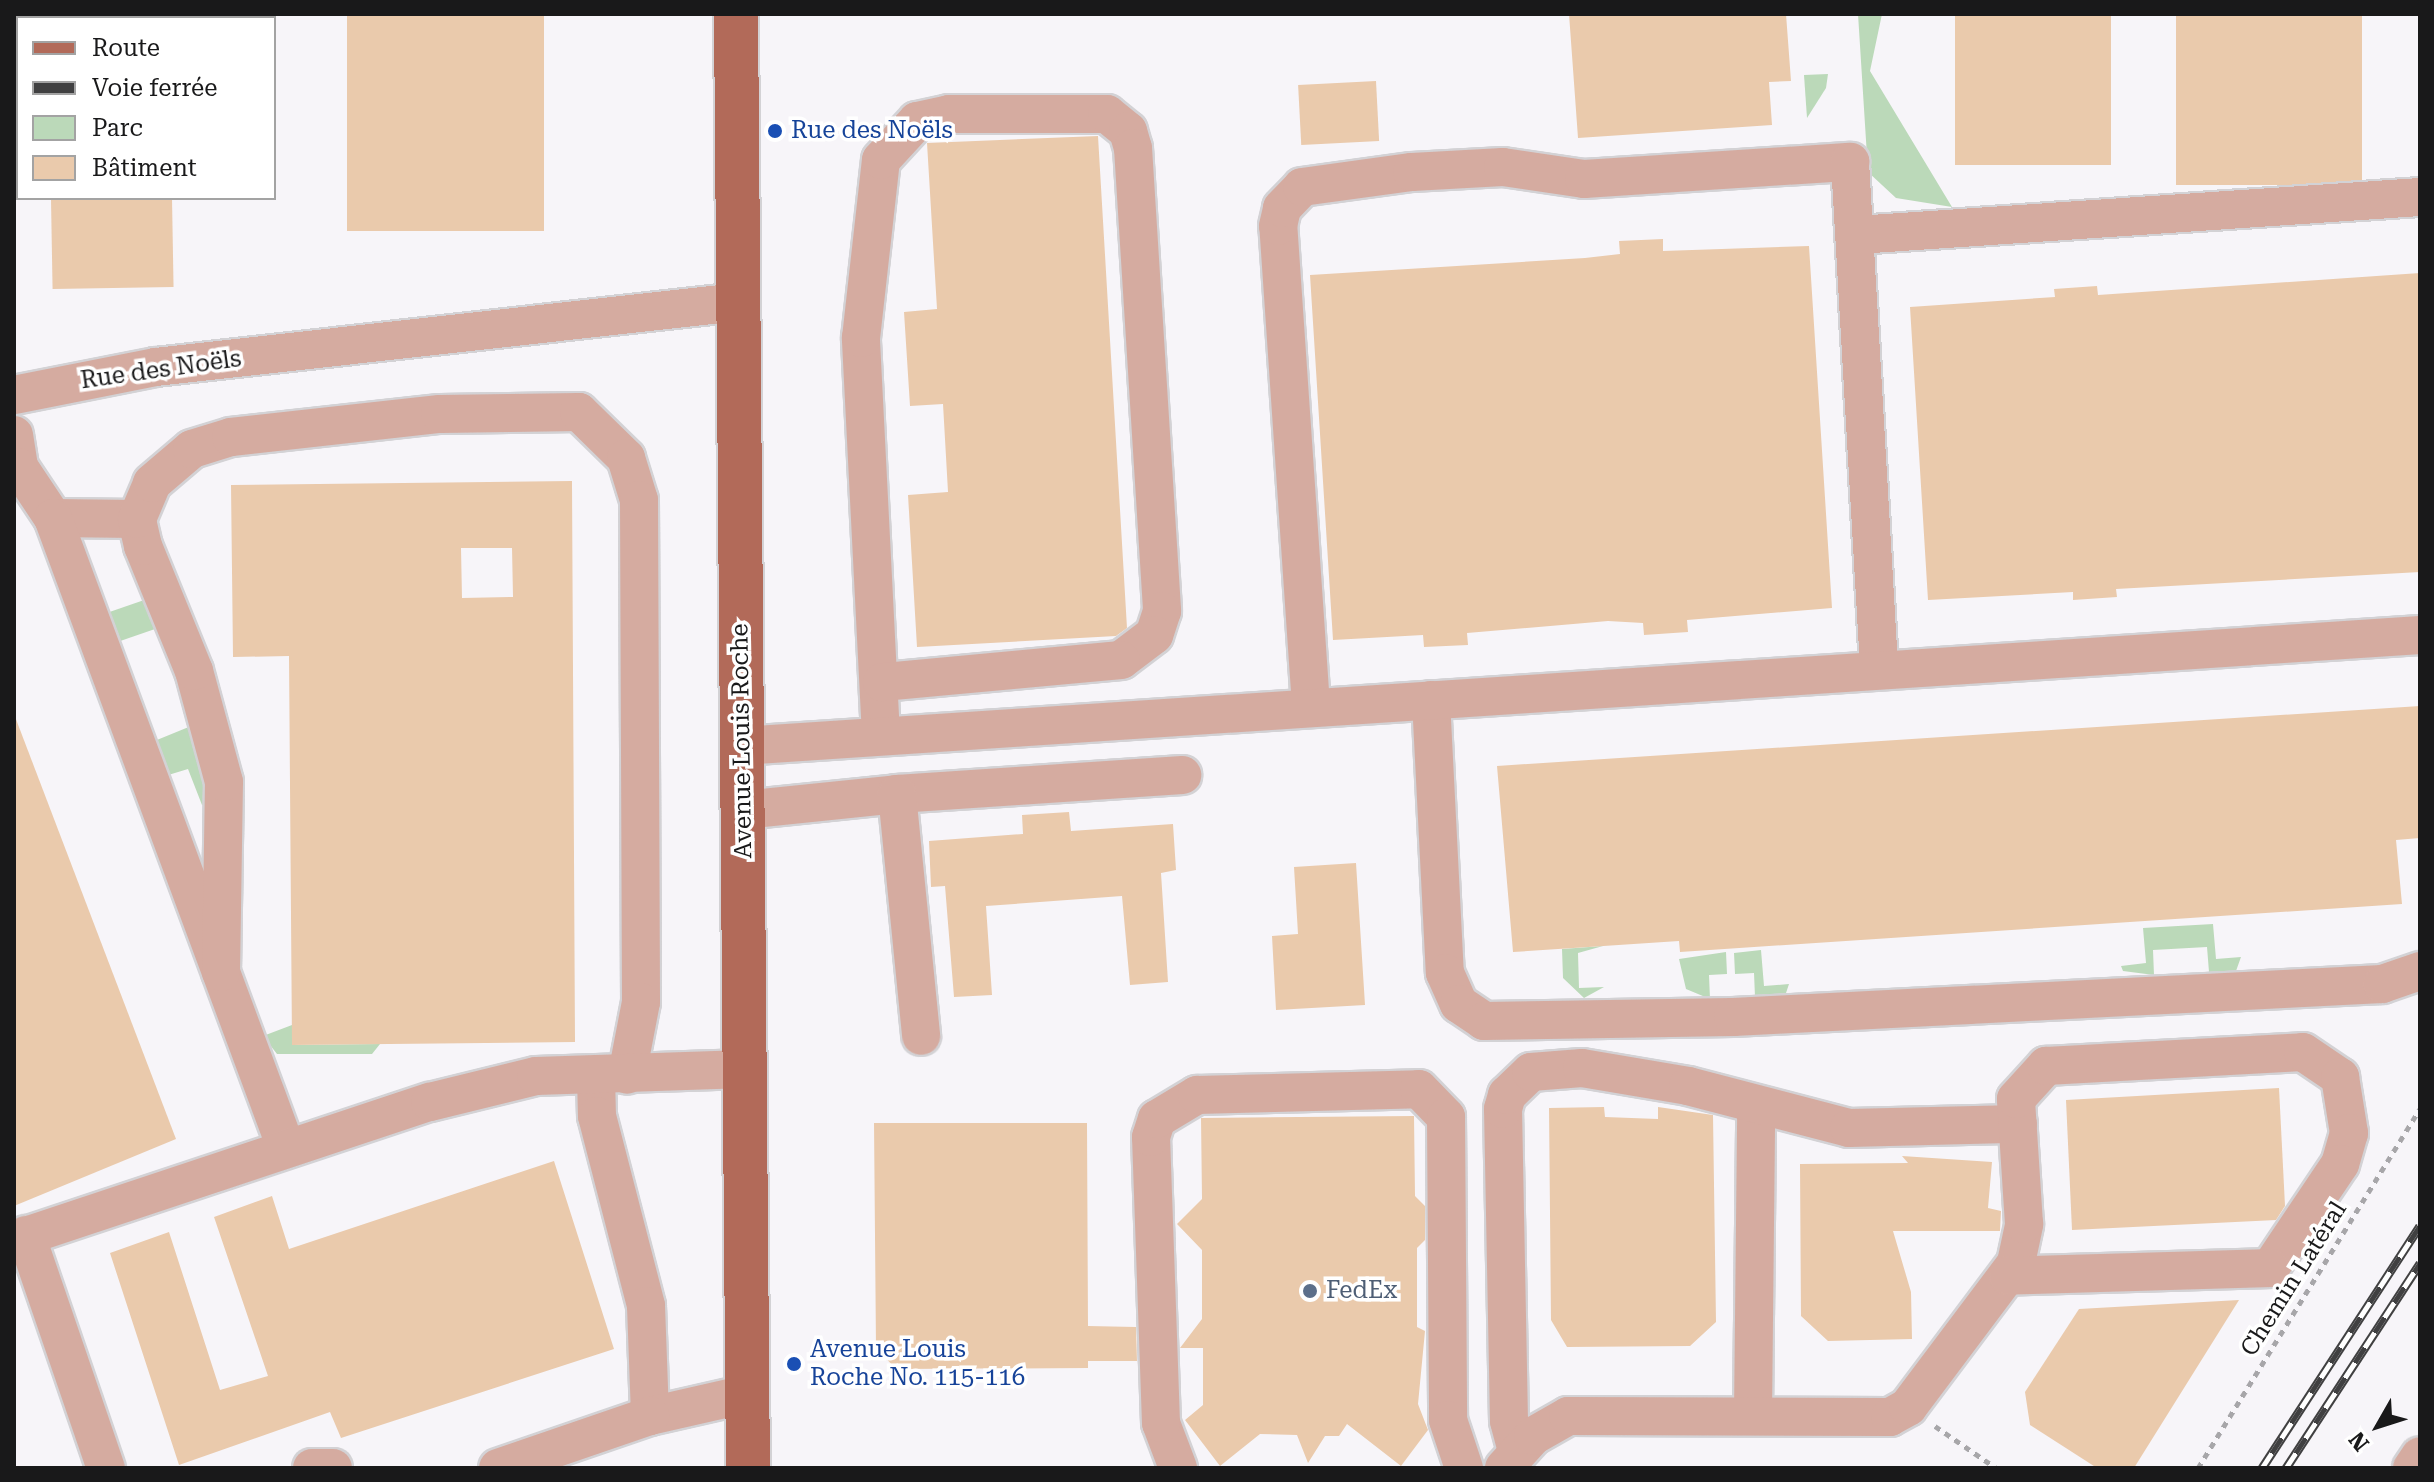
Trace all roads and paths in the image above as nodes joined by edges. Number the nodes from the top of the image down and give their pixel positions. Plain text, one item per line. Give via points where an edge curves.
1 (736, 14) edge
2 (2420, 197) edge
3 (1857, 235) junction
4 (738, 302) junction
5 (14, 395) edge
6 (16, 457) edge
7 (53, 518) junction
8 (137, 519) junction
9 (2420, 635) edge
10 (1879, 666) junction
11 (882, 682) junction
12 (1431, 700) junction
13 (1311, 706) junction
14 (881, 736) junction
15 (741, 746) junction
16 (1182, 775) dead end
17 (897, 794) junction
18 (743, 810) junction
19 (2420, 971) edge
20 (221, 972) junction
21 (921, 1036) dead end
22 (746, 1069) junction
23 (611, 1076) junction
24 (1756, 1105) junction
25 (2420, 1109) edge
26 (2018, 1124) junction
27 (286, 1148) junction
28 (20, 1238) edge
29 (2008, 1276) junction
30 (747, 1394) junction
31 (1908, 1407) junction
32 (1753, 1415) junction
33 (650, 1416) junction
34 (2420, 1456) edge
35 (1510, 1460) edge
36 (106, 1468) edge
37 (312, 1468) edge
38 (333, 1468) edge
39 (498, 1468) edge
40 (748, 1468) edge
41 (1178, 1468) edge
42 (1464, 1468) edge
43 (1996, 1468) edge
44 (2198, 1468) edge
45 (2412, 1468) edge

1 - 4 main road, Avenue Louis Roche
2 - 3 street
3 - 10 street
3 - 13 street via 1850,162 1584,179 1503,167 1412,172 1316,183 1290,196 1278,226
4 - 5 street, Rue des Noëls via 156,367
4 - 15 main road, Avenue Louis Roche
6 - 7 street
7 - 8 street
7 - 20 street
8 - 20 street via 194,671 224,782
8 - 23 street via 152,483 173,460 231,437 551,407 579,412 615,442 639,500 641,1002
9 - 10 street
10 - 12 street
11 - 11 street via 861,338 881,160 917,121 949,114 1107,114 1128,131 1133,148 1162,611 1154,635 1121,660
11 - 14 street
12 - 13 street
12 - 19 street via 1445,973 1459,1004 1484,1021 1733,1017 2382,984
13 - 14 street
14 - 15 street
15 - 18 main road, Avenue Louis Roche
16 - 17 street
17 - 18 street
17 - 21 street
18 - 22 main road, Avenue Louis Roche
20 - 27 street
22 - 23 street
22 - 30 main road, Avenue Louis Roche
23 - 27 street via 536,1076
23 - 33 street via 597,1116 646,1306
24 - 26 street via 1849,1128
24 - 32 street
24 - 35 street via 1582,1068 1531,1072 1507,1095
25 - 44 path, Chemin Latéral
26 - 29 street via 2023,1244
26 - 29 street via 2021,1087 2046,1066 2303,1052 2340,1077 2349,1133 2340,1164 2270,1268
27 - 28 street
28 - 36 street
29 - 31 street
30 - 33 street
30 - 40 main road, Avenue Louis Roche
31 - 32 street via 1890,1417
31 - 43 path
32 - 35 street via 1568,1416
33 - 39 street
34 - 45 street
37 - 38 street
41 - 42 street via 1161,1423 1151,1137 1157,1119 1197,1095 1419,1089 1446,1117 1448,1420

